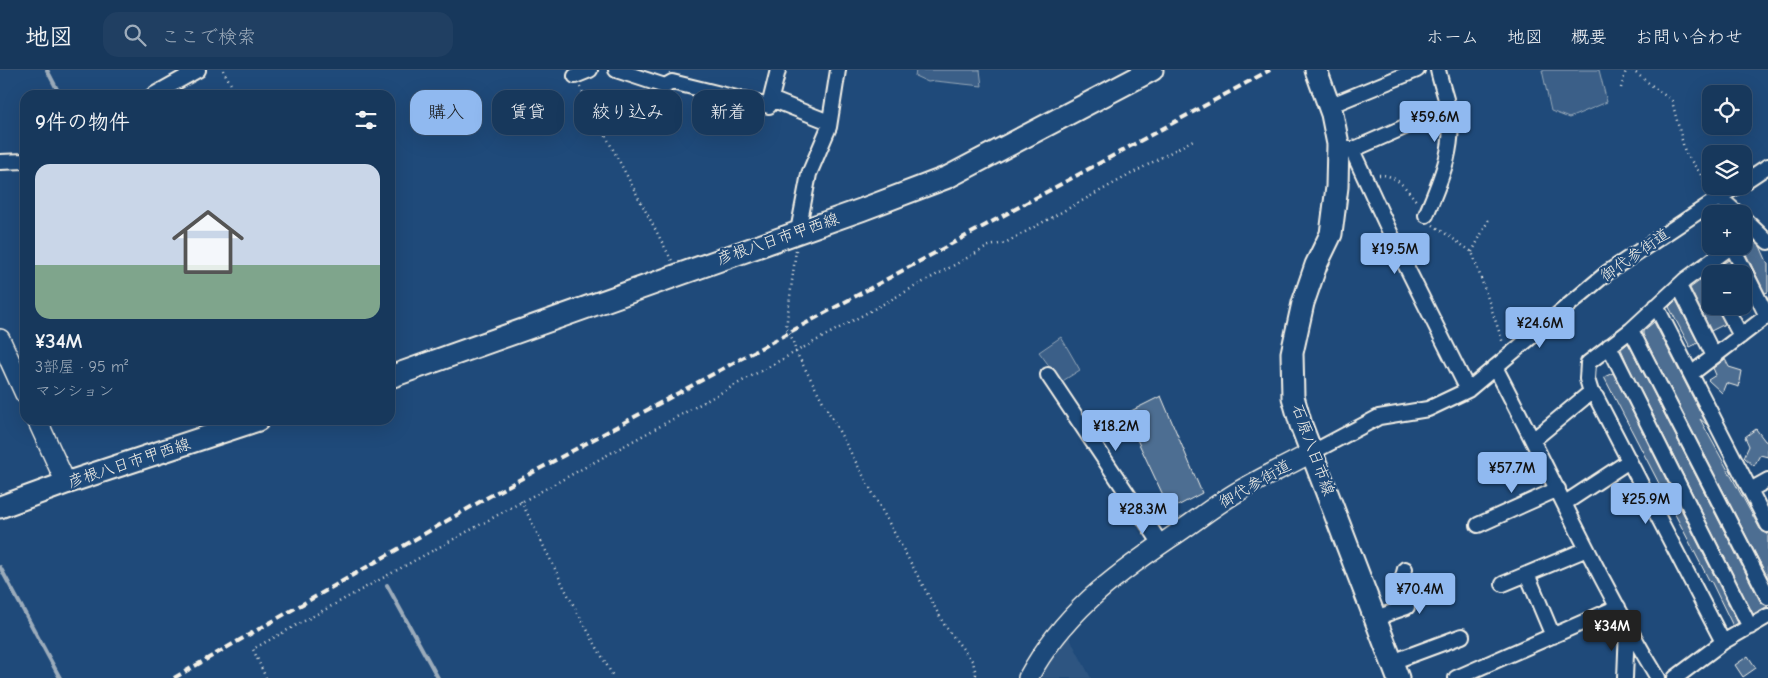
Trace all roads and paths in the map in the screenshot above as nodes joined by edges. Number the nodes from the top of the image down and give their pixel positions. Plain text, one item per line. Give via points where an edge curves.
1 (198, 70) edge
2 (223, 70) edge
3 (590, 70) edge
4 (616, 70) edge
5 (778, 70) edge
6 (838, 70) edge
7 (1152, 70) edge
8 (1316, 70) edge
9 (1417, 70) edge
10 (1438, 70) edge
11 (1626, 70) edge
12 (1632, 70) edge
13 (575, 76) joint
14 (665, 86) junction
15 (1621, 88) dead end
16 (162, 90) edge
17 (234, 90) edge
18 (582, 90) edge
19 (658, 90) edge
20 (771, 99) junction
21 (1329, 106) junction
22 (1448, 108) junction
23 (830, 122) junction
24 (606, 135) edge
25 (1195, 139) dead end
26 (1345, 147) junction
27 (20, 161) edge
28 (0, 162) edge
29 (1768, 166) edge
30 (1375, 176) dead end
31 (1752, 177) edge
32 (1722, 195) edge
33 (1719, 197) junction
34 (1728, 205) edge
35 (1426, 216) junction
36 (1489, 219) dead end
37 (798, 231) junction
38 (1752, 231) edge
39 (1768, 242) edge
40 (1472, 252) junction
41 (1720, 255) edge
42 (1736, 255) edge
43 (1707, 265) edge
44 (1702, 268) edge
45 (678, 274) junction
46 (1678, 286) junction
47 (1656, 306) junction
48 (1730, 315) edge
49 (1767, 316) edge
50 (1631, 330) junction
51 (1741, 336) junction
52 (0, 339) edge
53 (1609, 346) junction
54 (796, 352) junction
55 (1714, 356) junction
56 (1508, 357) junction
57 (1495, 367) junction
58 (1691, 374) junction
59 (395, 375) edge
60 (1048, 375) dead end
61 (20, 383) edge
62 (1468, 390) junction
63 (1591, 392) junction
64 (39, 425) edge
65 (243, 425) edge
66 (1533, 440) junction
67 (1313, 452) junction
68 (1629, 461) junction
69 (1768, 480) edge
70 (66, 483) junction
71 (1558, 489) junction
72 (1750, 490) junction
73 (520, 501) junction
74 (1565, 503) junction
75 (0, 507) edge
76 (1478, 525) dead end
77 (1768, 525) edge
78 (1161, 544) junction
79 (1587, 549) junction
80 (1405, 569) dead end
81 (1528, 574) junction
82 (1503, 584) dead end
83 (1768, 597) edge
84 (1618, 607) junction
85 (1768, 616) edge
86 (1375, 618) junction
87 (1750, 627) junction
88 (1628, 628) junction
89 (1462, 636) dead end
90 (1553, 636) junction
91 (1723, 642) junction
92 (1395, 670) edge
93 (266, 678) edge
94 (614, 678) edge
95 (974, 678) edge
96 (1028, 678) edge
97 (1456, 678) edge
98 (1625, 678) edge
99 (1658, 678) edge
100 (1675, 678) edge

1 - 16 street
2 - 17 path
3 - 13 street
4 - 14 street
5 - 20 street
6 - 23 street
7 - 37 main road, 彦根八日市甲西線 via 948,177
8 - 21 main road, 石原八日市線
9 - 21 street
10 - 22 street
11 - 15 path
12 - 33 path via 1672,101 1685,152 1705,183
13 - 18 path
14 - 19 path
14 - 20 street via 672,82 769,106
20 - 23 street
21 - 26 main road, 石原八日市線
22 - 26 street
22 - 35 street via 1450,137 1444,170
23 - 37 street via 809,174
24 - 45 path
25 - 54 path via 1005,243 988,246
26 - 62 street
26 - 67 main road, 石原八日市線 via 1331,234 1303,303 1292,353 1293,397
27 - 28 street
29 - 31 street
30 - 35 path via 1387,174 1395,179 1409,191
32 - 33 street, 御代参街道
33 - 34 street
33 - 56 street, 御代参街道 via 1608,272
35 - 40 path via 1435,228
36 - 40 path
37 - 45 main road, 彦根八日市甲西線
37 - 54 path via 786,328
38 - 39 street
40 - 56 path
41 - 43 street
42 - 49 street
44 - 46 street
45 - 59 main road, 彦根八日市甲西線
46 - 47 street
46 - 55 street
47 - 50 street
47 - 58 street
48 - 51 street
49 - 51 street
50 - 53 street
50 - 83 street
51 - 55 street
52 - 61 street
53 - 63 street via 1588,362 1587,379
53 - 87 street
54 - 73 path
54 - 95 path via 945,626 973,662
55 - 58 street
56 - 57 street, 御代参街道
57 - 62 street, 御代参街道
57 - 66 street
58 - 72 street
60 - 78 street
62 - 67 street, 御代参街道 via 1428,409 1379,417
63 - 66 street
63 - 68 street
64 - 70 street
65 - 70 main road, 彦根八日市甲西線
66 - 71 street
67 - 78 street, 御代参街道 via 1239,491
67 - 86 main road, 石原八日市線
68 - 74 street
68 - 91 street
69 - 72 street
70 - 75 main road, 彦根八日市甲西線
71 - 74 street
71 - 76 street
72 - 77 street
73 - 93 path via 253,649
73 - 94 path via 568,597
74 - 79 street
78 - 96 street, 御代参街道 via 1099,589 1047,646
79 - 81 street
79 - 84 street
80 - 86 street via 1401,584 1408,607
81 - 82 street
81 - 90 street
84 - 88 street
84 - 90 street
85 - 87 street
86 - 92 main road, 石原八日市線
87 - 91 street
88 - 98 street
88 - 99 street
89 - 92 street
90 - 97 street
91 - 100 street

